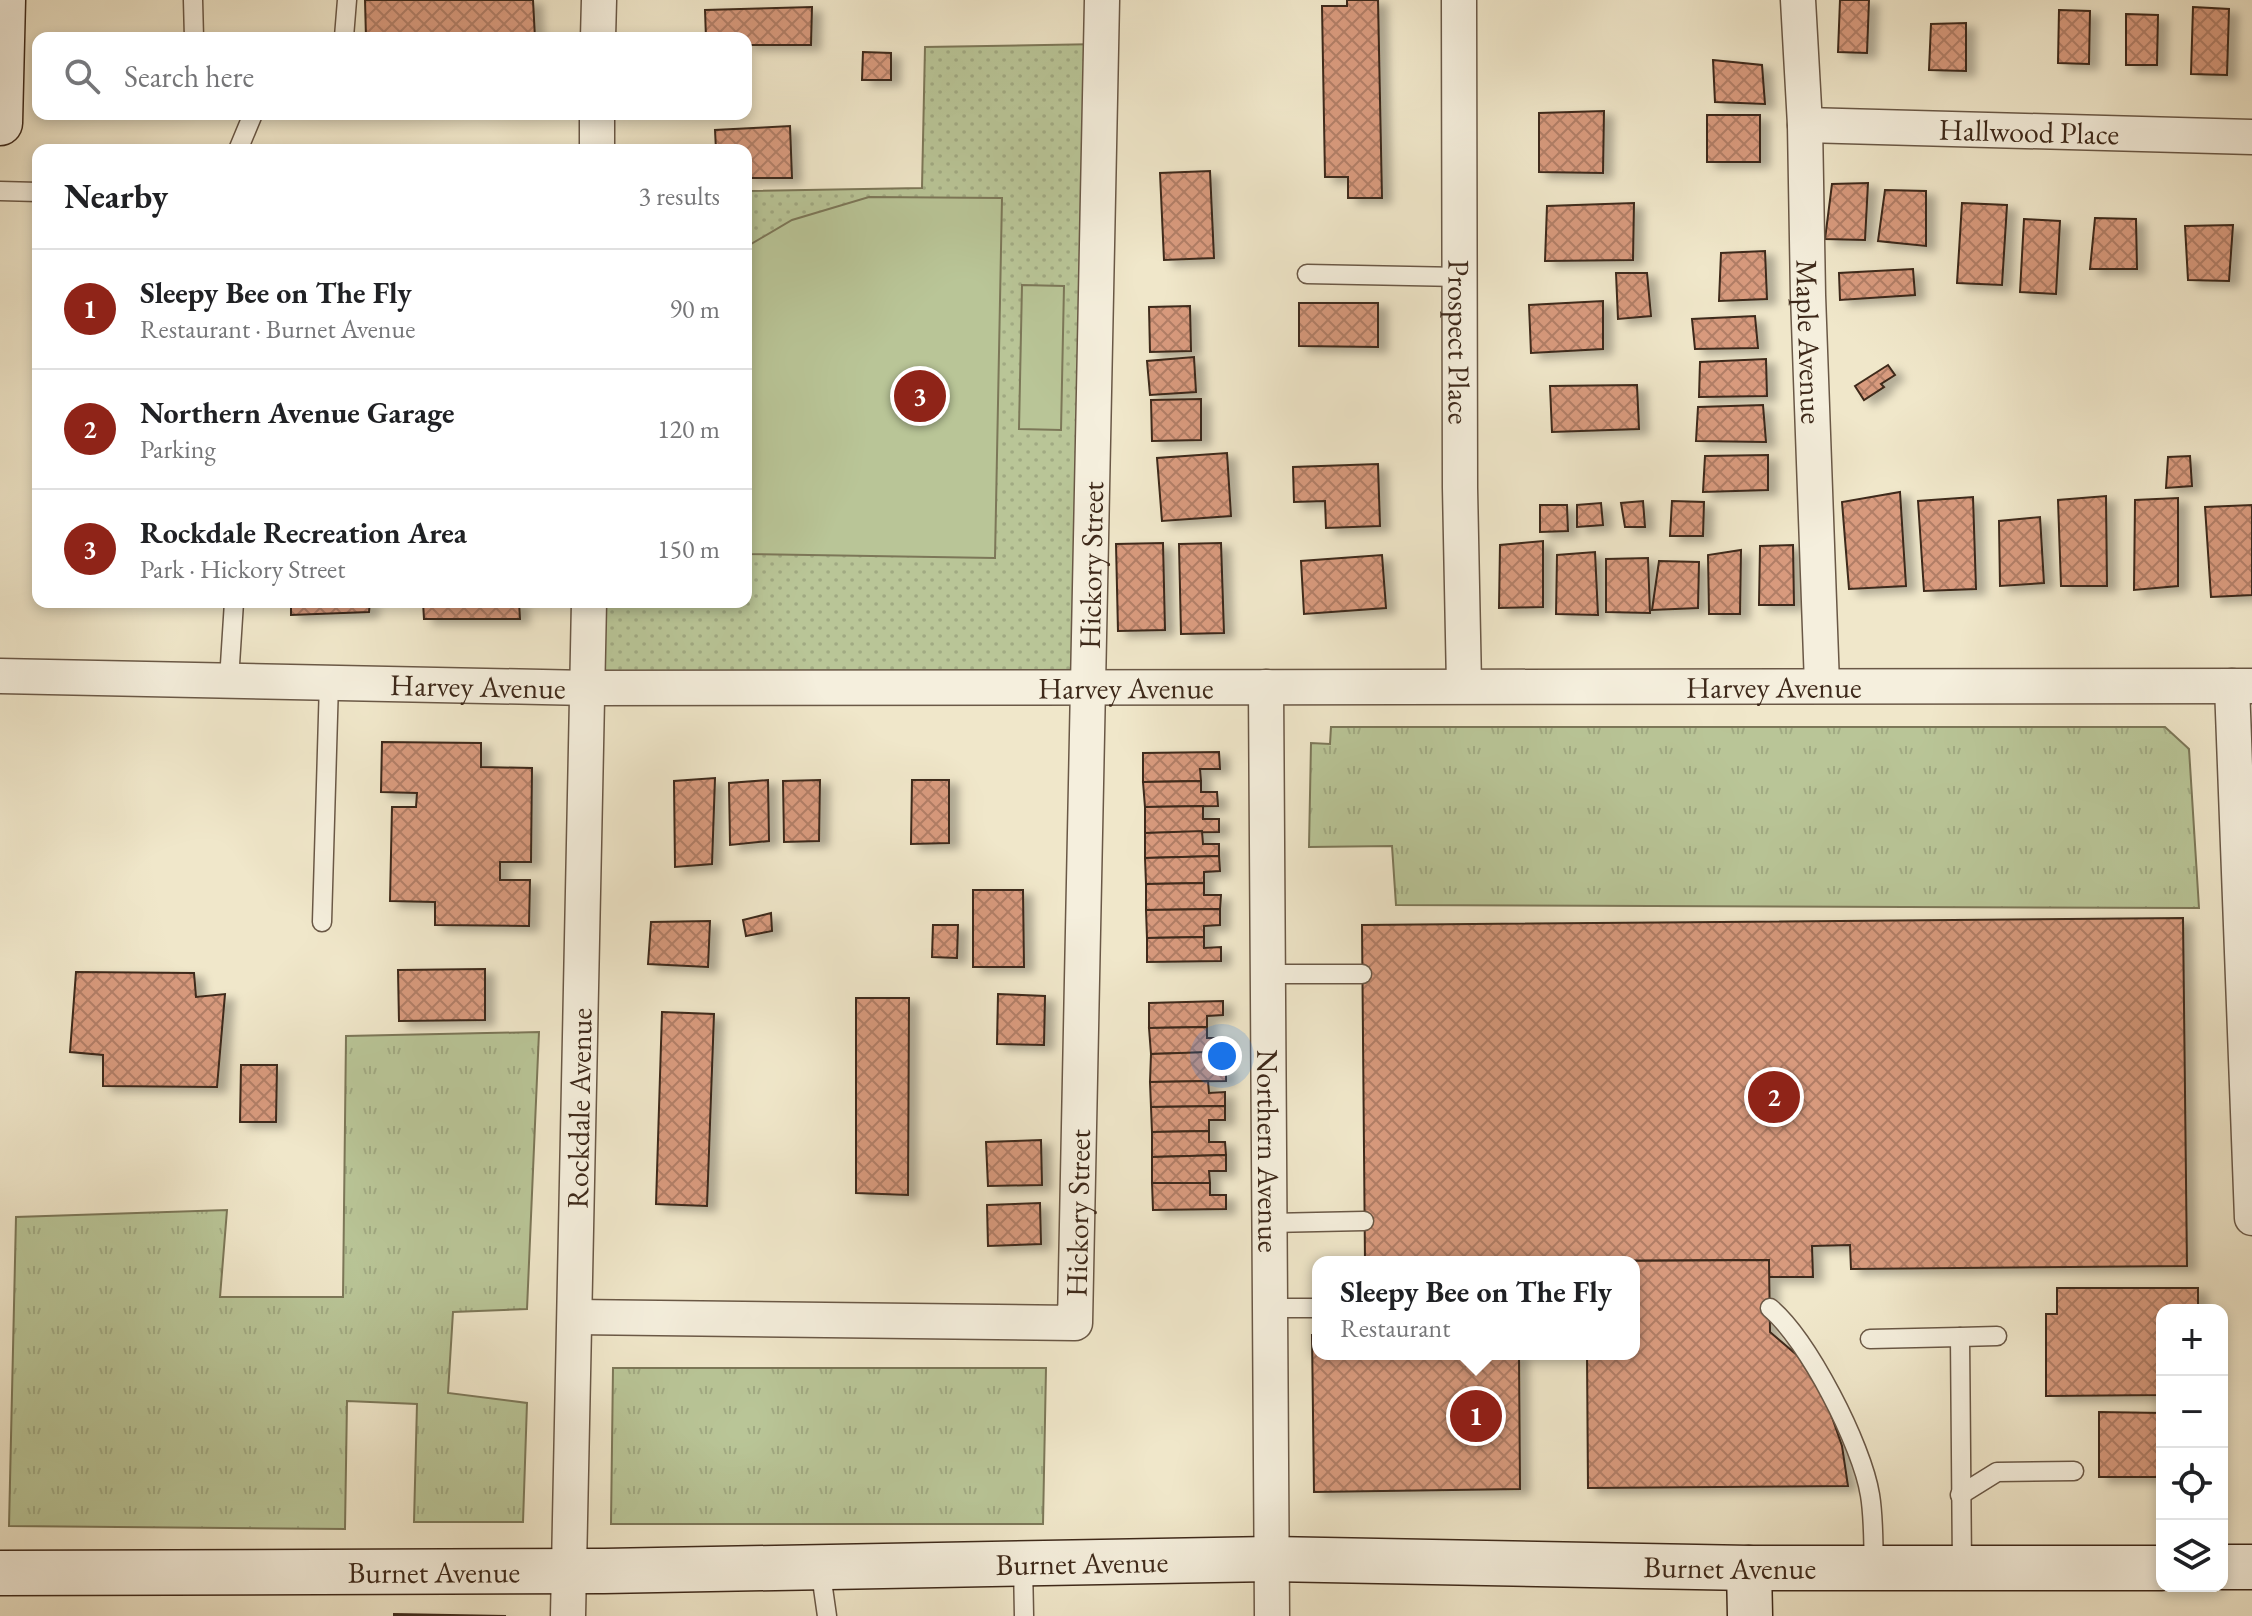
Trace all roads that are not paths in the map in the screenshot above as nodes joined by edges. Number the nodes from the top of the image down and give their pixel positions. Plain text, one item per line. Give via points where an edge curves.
1 (3, 0) edge
2 (193, 0) edge
3 (347, 0) edge
4 (599, 0) edge
5 (1102, 0) edge
6 (1459, 0) edge
7 (1798, 0) edge
8 (194, 32) edge
9 (344, 32) edge
10 (598, 32) edge
11 (250, 120) edge
12 (597, 120) edge
13 (0, 123) edge
14 (1805, 125) junction
15 (2252, 137) edge
16 (240, 144) edge
17 (597, 144) edge
18 (0, 191) edge
19 (32, 192) edge
20 (1307, 274) dead end
21 (1460, 277) junction
22 (234, 608) edge
23 (589, 608) edge
24 (0, 676) edge
25 (229, 680) junction
26 (329, 682) junction
27 (1464, 685) junction
28 (1822, 685) junction
29 (2242, 686) edge
30 (1266, 687) junction
31 (588, 688) junction
32 (1088, 688) junction
33 (322, 922) dead end
34 (1268, 974) junction
35 (1362, 974) dead end
36 (2248, 1016) edge
37 (2252, 1218) edge
38 (1364, 1221) dead end
39 (1269, 1223) junction
40 (1269, 1308) junction
41 (1312, 1308) edge
42 (1770, 1308) dead end
43 (575, 1317) junction
44 (1997, 1336) dead end
45 (1960, 1337) junction
46 (1870, 1339) dead end
47 (2074, 1471) dead end
48 (1960, 1495) junction
49 (1271, 1559) junction
50 (1023, 1564) junction
51 (820, 1567) junction
52 (2228, 1567) edge
53 (2252, 1567) edge
54 (1749, 1568) junction
55 (1874, 1568) junction
56 (1962, 1568) junction
57 (2156, 1568) edge
58 (569, 1571) junction
59 (0, 1573) edge
60 (568, 1616) edge
61 (827, 1616) edge
62 (1024, 1616) edge
63 (1272, 1616) edge
64 (1750, 1616) edge

1 - 13 street
2 - 8 lane
3 - 9 lane
4 - 10 street
5 - 32 street, Hickory Street
6 - 21 street, Prospect Place
7 - 14 street, Maple Avenue
11 - 16 lane
12 - 17 street
14 - 15 street, Hallwood Place
14 - 28 street, Maple Avenue
18 - 19 lane
20 - 21 lane
21 - 27 street, Prospect Place
22 - 25 lane
23 - 31 street, Rockdale Avenue
24 - 25 street, Harvey Avenue
25 - 26 street, Harvey Avenue
26 - 31 street, Harvey Avenue
26 - 33 lane
27 - 28 street, Harvey Avenue
27 - 30 street, Harvey Avenue
28 - 29 street, Harvey Avenue
29 - 36 street
30 - 32 street, Harvey Avenue
30 - 34 street, Northern Avenue
31 - 32 street, Harvey Avenue
31 - 43 street, Rockdale Avenue
32 - 43 street, Hickory Street via 1075,1323
34 - 35 lane
34 - 39 street, Northern Avenue
36 - 37 street
38 - 39 lane
39 - 40 street, Northern Avenue
40 - 41 lane
40 - 49 street, Northern Avenue
42 - 55 lane via 1810,1356 1856,1447 1870,1494
43 - 58 street, Rockdale Avenue
44 - 45 lane
45 - 46 lane
45 - 48 lane
47 - 48 lane via 1997,1472
48 - 56 lane
49 - 50 street, Burnet Avenue
49 - 54 street, Burnet Avenue
49 - 63 street, Northern Avenue
50 - 51 street, Burnet Avenue
50 - 62 lane
51 - 58 street, Burnet Avenue
51 - 61 lane
52 - 53 street
54 - 55 street, Burnet Avenue
54 - 64 street
55 - 56 street, Burnet Avenue
56 - 57 street, Burnet Avenue
58 - 59 street, Burnet Avenue
58 - 60 street, Rockdale Avenue

